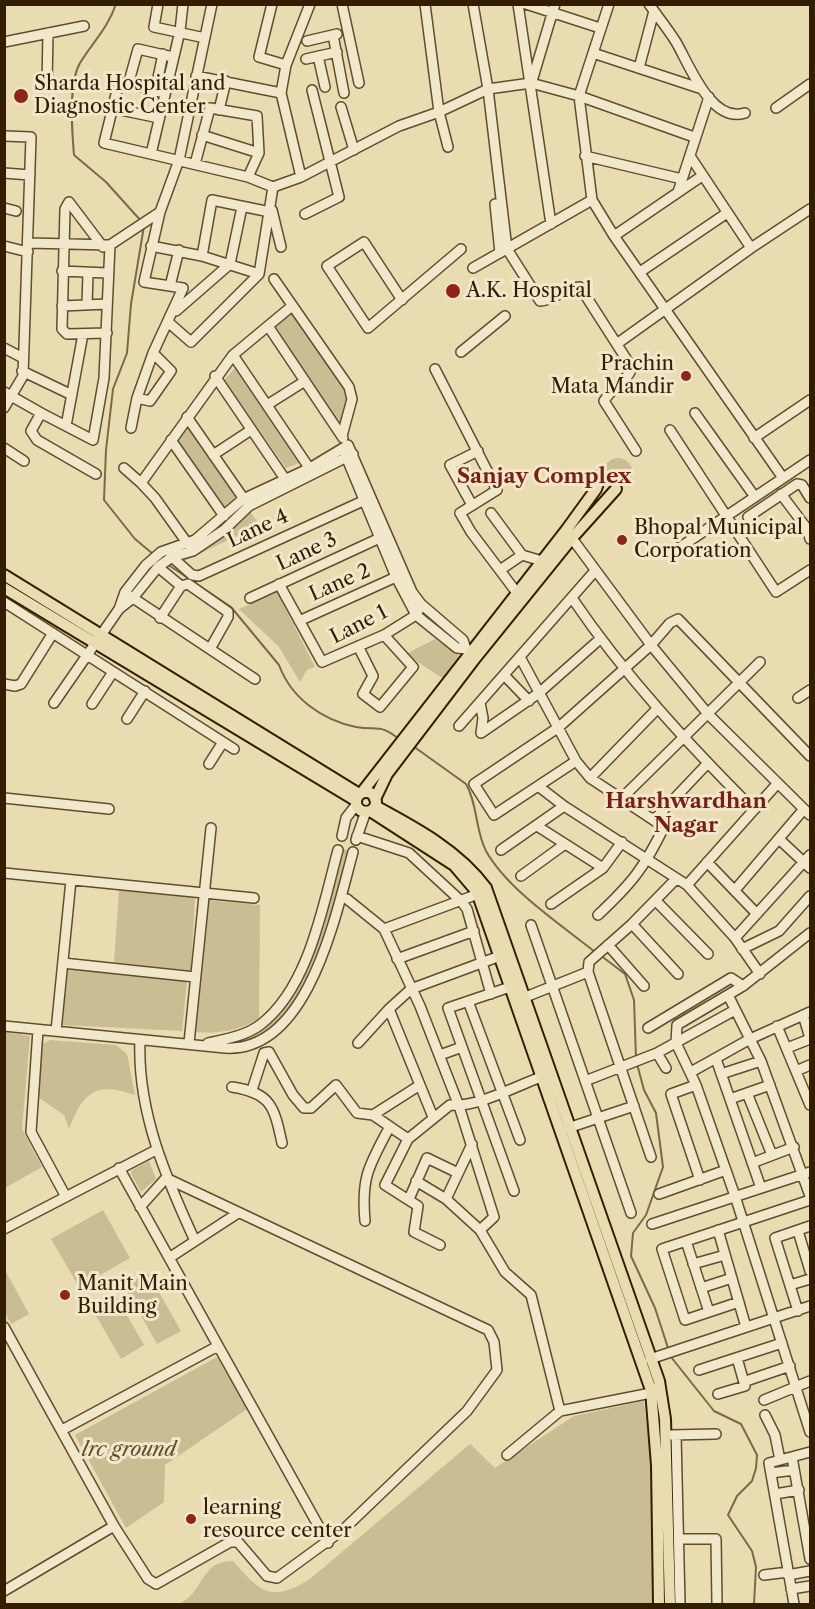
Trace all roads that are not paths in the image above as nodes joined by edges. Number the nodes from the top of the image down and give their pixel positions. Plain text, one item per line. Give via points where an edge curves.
1 (158, 4) edge
2 (183, 4) edge
3 (212, 4) edge
4 (272, 4) edge
5 (310, 4) edge
6 (342, 4) edge
7 (425, 4) edge
8 (473, 4) edge
9 (518, 4) edge
10 (526, 4) edge
11 (609, 4) edge
12 (554, 8) edge
13 (652, 8) edge
14 (84, 26) dead end
15 (600, 28) junction
16 (180, 31) junction
17 (348, 32) junction
18 (48, 33) junction
19 (333, 35) junction
20 (206, 38) junction
21 (307, 41) dead end
22 (4, 42) edge
23 (337, 52) junction
24 (593, 53) junction
25 (163, 54) junction
26 (318, 56) junction
27 (173, 57) junction
28 (306, 58) dead end
29 (286, 65) junction
30 (639, 68) junction
31 (196, 76) junction
32 (226, 81) junction
33 (359, 83) dead end
34 (531, 83) junction
35 (47, 84) dead end
36 (810, 84) edge
37 (128, 85) junction
38 (325, 87) dead end
39 (699, 88) junction
40 (488, 89) junction
41 (312, 90) dead end
42 (160, 92) junction
43 (281, 93) junction
44 (344, 93) dead end
45 (579, 96) junction
46 (709, 98) junction
47 (341, 107) dead end
48 (111, 108) junction
49 (776, 108) dead end
50 (219, 110) junction
51 (439, 112) junction
52 (745, 113) dead end
53 (159, 118) junction
54 (4, 126) edge
55 (202, 135) junction
56 (5, 136) edge
57 (694, 137) junction
58 (448, 147) dead end
59 (354, 150) junction
60 (151, 153) junction
61 (259, 153) junction
62 (585, 156) junction
63 (690, 156) junction
64 (179, 160) junction
65 (330, 162) junction
66 (195, 164) junction
67 (4, 173) edge
68 (30, 175) junction
69 (702, 176) junction
70 (248, 177) junction
71 (301, 177) junction
72 (682, 179) junction
73 (273, 187) junction
74 (678, 192) junction
75 (592, 200) junction
76 (495, 204) dead end
77 (242, 207) junction
78 (4, 208) edge
79 (271, 208) junction
80 (810, 209) edge
81 (16, 211) dead end
82 (160, 212) junction
83 (727, 213) junction
84 (305, 214) dead end
85 (551, 224) junction
86 (614, 236) junction
87 (63, 244) junction
88 (4, 246) edge
89 (106, 246) junction
90 (151, 246) junction
91 (28, 247) junction
92 (281, 247) dead end
93 (751, 248) junction
94 (461, 249) dead end
95 (178, 250) junction
96 (504, 251) junction
97 (202, 256) junction
98 (230, 264) junction
99 (473, 268) dead end
100 (62, 271) junction
101 (640, 272) junction
102 (88, 273) junction
103 (107, 273) junction
104 (259, 274) junction
105 (274, 279) dead end
106 (170, 286) junction
107 (402, 300) junction
108 (107, 304) junction
109 (87, 305) junction
110 (62, 306) junction
111 (292, 306) junction
112 (666, 308) junction
113 (174, 313) junction
114 (505, 316) dead end
115 (168, 322) junction
116 (268, 326) junction
117 (107, 333) junction
118 (83, 334) junction
119 (618, 343) junction
120 (4, 348) edge
121 (461, 352) dead end
122 (153, 353) junction
123 (233, 355) junction
124 (23, 358) junction
125 (435, 369) dead end
126 (22, 371) junction
127 (215, 376) junction
128 (305, 381) junction
129 (8, 395) edge
130 (72, 395) junction
131 (137, 399) junction
132 (810, 400) edge
133 (267, 405) junction
134 (4, 408) edge
135 (41, 413) junction
136 (695, 413) dead end
137 (188, 417) junction
138 (66, 426) junction
139 (131, 428) dead end
140 (251, 430) junction
141 (670, 430) dead end
142 (342, 436) junction
143 (754, 438) junction
144 (171, 440) junction
145 (4, 448) edge
146 (636, 451) dead end
147 (347, 452) junction
148 (478, 452) junction
149 (213, 455) junction
150 (24, 461) dead end
151 (810, 462) edge
152 (124, 468) dead end
153 (311, 471) junction
154 (96, 474) dead end
155 (601, 475) dead end
156 (783, 478) junction
157 (285, 479) junction
158 (141, 483) junction
159 (616, 489) dead end
160 (781, 494) junction
161 (755, 497) junction
162 (810, 498) edge
163 (363, 501) junction
164 (246, 503) junction
165 (472, 506) junction
166 (491, 513) dead end
167 (224, 516) junction
168 (726, 516) junction
169 (748, 517) dead end
170 (569, 535) junction
171 (384, 536) junction
172 (810, 539) edge
173 (190, 548) junction
174 (676, 550) dead end
175 (522, 555) junction
176 (162, 560) junction
177 (542, 561) junction
178 (500, 570) junction
179 (810, 570) edge
180 (594, 572) junction
181 (4, 575) edge
182 (396, 577) junction
183 (279, 584) junction
184 (181, 586) junction
185 (4, 588) edge
186 (517, 592) junction
187 (129, 595) junction
188 (250, 598) dead end
189 (572, 598) junction
190 (421, 604) junction
191 (6, 605) edge
192 (416, 615) junction
193 (160, 618) junction
194 (299, 621) junction
195 (53, 633) junction
196 (384, 635) junction
197 (600, 639) junction
198 (98, 640) junction
199 (651, 645) junction
200 (358, 646) junction
201 (210, 649) junction
202 (471, 652) junction
203 (87, 655) junction
204 (520, 657) junction
205 (760, 662) dead end
206 (624, 668) junction
207 (113, 672) junction
208 (504, 675) junction
209 (255, 679) dead end
210 (739, 682) junction
211 (4, 684) edge
212 (810, 690) edge
213 (145, 691) junction
214 (539, 693) junction
215 (798, 698) dead end
216 (529, 701) junction
217 (54, 703) dead end
218 (480, 703) junction
219 (93, 705) dead end
220 (657, 709) junction
221 (708, 714) junction
222 (127, 719) dead end
223 (459, 726) dead end
224 (559, 727) junction
225 (684, 738) junction
226 (223, 742) junction
227 (234, 749) dead end
228 (810, 756) edge
229 (576, 761) junction
230 (209, 764) dead end
231 (707, 764) junction
232 (590, 778) junction
233 (777, 784) junction
234 (538, 786) junction
235 (4, 798) edge
236 (621, 799) junction
237 (365, 802) junction
238 (564, 806) junction
239 (109, 809) dead end
240 (754, 810) junction
241 (807, 812) edge
242 (654, 820) junction
243 (537, 826) junction
244 (211, 828) dead end
245 (342, 836) dead end
246 (779, 839) junction
247 (622, 842) junction
248 (565, 844) junction
249 (338, 850) dead end
250 (501, 850) dead end
251 (353, 852) dead end
252 (647, 861) junction
253 (707, 862) junction
254 (808, 862) edge
255 (603, 868) junction
256 (4, 873) edge
257 (521, 876) dead end
258 (676, 879) junction
259 (71, 880) junction
260 (687, 885) junction
261 (735, 890) junction
262 (204, 893) junction
263 (478, 894) junction
264 (810, 896) edge
265 (254, 898) dead end
266 (347, 899) dead end
267 (461, 901) junction
268 (656, 901) junction
269 (551, 904) dead end
270 (758, 914) junction
271 (598, 915) dead end
272 (632, 924) junction
273 (531, 925) dead end
274 (384, 929) junction
275 (474, 931) junction
276 (810, 936) edge
277 (735, 938) junction
278 (607, 946) junction
279 (742, 949) junction
280 (708, 954) dead end
281 (500, 956) junction
282 (397, 959) junction
283 (484, 962) junction
284 (63, 963) junction
285 (588, 967) junction
286 (678, 974) dead end
287 (760, 974) junction
288 (195, 977) junction
289 (644, 986) dead end
290 (743, 986) junction
291 (510, 987) junction
292 (553, 987) junction
293 (411, 989) junction
294 (491, 994) junction
295 (728, 995) junction
296 (523, 998) junction
297 (468, 1001) junction
298 (389, 1009) junction
299 (735, 1010) junction
300 (807, 1014) edge
301 (4, 1026) edge
302 (777, 1026) junction
303 (648, 1028) dead end
304 (38, 1030) junction
305 (56, 1031) junction
306 (810, 1038) edge
307 (750, 1039) junction
308 (140, 1040) junction
309 (189, 1043) junction
310 (358, 1043) dead end
311 (676, 1043) junction
312 (203, 1044) junction
313 (462, 1047) junction
314 (787, 1048) junction
315 (657, 1053) junction
316 (440, 1055) junction
317 (716, 1059) junction
318 (761, 1061) junction
319 (810, 1065) edge
320 (666, 1068) dead end
321 (621, 1069) junction
322 (796, 1071) junction
323 (691, 1072) junction
324 (721, 1074) junction
325 (541, 1077) junction
326 (585, 1081) junction
327 (420, 1085) junction
328 (696, 1085) junction
329 (770, 1085) junction
330 (232, 1087) dead end
331 (252, 1090) junction
332 (501, 1091) junction
333 (747, 1093) junction
334 (730, 1098) junction
335 (481, 1100) junction
336 (810, 1105) edge
337 (459, 1106) junction
338 (634, 1106) junction
339 (373, 1115) junction
340 (433, 1117) junction
341 (598, 1118) junction
342 (389, 1128) junction
343 (568, 1128) junction
344 (408, 1139) junction
345 (520, 1140) dead end
346 (282, 1143) dead end
347 (471, 1144) junction
348 (794, 1147) junction
349 (156, 1150) junction
350 (772, 1155) junction
351 (651, 1157) dead end
352 (753, 1163) junction
353 (119, 1168) junction
354 (726, 1170) junction
355 (458, 1173) junction
356 (807, 1173) edge
357 (166, 1178) junction
358 (700, 1180) junction
359 (416, 1181) junction
360 (761, 1188) junction
361 (514, 1191) dead end
362 (659, 1194) dead end
363 (735, 1196) junction
364 (66, 1197) junction
365 (810, 1198) edge
366 (409, 1199) junction
367 (446, 1199) junction
368 (140, 1207) junction
369 (238, 1213) junction
370 (631, 1213) dead end
371 (365, 1221) dead end
372 (743, 1221) junction
373 (652, 1224) dead end
374 (810, 1226) edge
375 (4, 1229) edge
376 (480, 1230) junction
377 (718, 1230) junction
378 (798, 1231) junction
379 (195, 1241) junction
380 (686, 1241) junction
381 (440, 1245) dead end
382 (725, 1255) junction
383 (169, 1258) junction
384 (693, 1264) junction
385 (810, 1270) edge
386 (732, 1278) junction
387 (810, 1279) edge
388 (790, 1285) junction
389 (701, 1288) junction
390 (739, 1302) junction
391 (810, 1306) edge
392 (798, 1311) junction
393 (709, 1312) junction
394 (773, 1318) junction
395 (4, 1327) edge
396 (746, 1327) junction
397 (7, 1337) edge
398 (782, 1343) junction
399 (218, 1346) junction
400 (737, 1358) junction
401 (650, 1359) junction
402 (790, 1366) junction
403 (699, 1370) dead end
404 (746, 1382) junction
405 (810, 1382) edge
406 (796, 1386) junction
407 (651, 1393) junction
408 (718, 1394) dead end
409 (764, 1400) dead end
410 (560, 1411) junction
411 (765, 1415) dead end
412 (62, 1430) junction
413 (810, 1432) edge
414 (716, 1434) dead end
415 (671, 1435) junction
416 (810, 1452) edge
417 (507, 1455) dead end
418 (792, 1457) junction
419 (780, 1460) junction
420 (794, 1470) junction
421 (771, 1473) junction
422 (799, 1490) junction
423 (775, 1494) junction
424 (663, 1508) junction
425 (114, 1526) junction
426 (679, 1539) junction
427 (328, 1543) junction
428 (810, 1559) edge
429 (810, 1570) edge
430 (788, 1573) junction
431 (765, 1575) dead end
432 (810, 1586) edge
433 (791, 1589) junction
434 (4, 1591) edge
435 (659, 1605) edge
436 (670, 1605) edge
437 (680, 1605) edge
438 (717, 1605) edge
439 (794, 1605) edge

1 - 16 street via 154,27
2 - 16 street
3 - 20 street
4 - 29 street via 259,57
5 - 29 street
6 - 17 street
7 - 51 street
8 - 40 street
9 - 34 street
10 - 12 street
11 - 15 street
12 - 15 street
12 - 34 street
13 - 30 street
13 - 39 street via 683,53
14 - 18 street
15 - 24 street
16 - 20 street
16 - 27 street
17 - 19 street
17 - 33 street
18 - 22 street
18 - 35 street
19 - 21 street
19 - 23 street
20 - 31 street
23 - 26 street
23 - 44 street
24 - 30 street
24 - 45 street
25 - 27 street
25 - 37 street via 138,49
25 - 42 street
26 - 28 street
26 - 38 street
27 - 42 street
29 - 43 street
30 - 39 street
31 - 32 street
31 - 64 street
32 - 43 street
32 - 50 street
34 - 40 street
34 - 45 street
34 - 85 street
36 - 49 street
37 - 42 street
37 - 48 street via 119,82
39 - 46 street
40 - 51 street
40 - 96 street
41 - 65 street
42 - 53 street
43 - 71 street
45 - 57 street
45 - 62 street
46 - 52 street via 736,116
46 - 57 street
47 - 59 street
48 - 53 street
48 - 60 street via 104,143
50 - 55 street via 210,108
50 - 61 street via 256,116
51 - 58 street
51 - 59 street via 399,126
53 - 60 street
54 - 56 street
55 - 61 street
55 - 66 street
56 - 68 street via 31,137
57 - 63 street
59 - 65 street
60 - 64 street
61 - 70 street
62 - 72 street
62 - 75 street
63 - 69 street
63 - 72 street
64 - 66 street
64 - 82 street
65 - 71 street
65 - 84 street via 339,197
66 - 70 street
67 - 68 street
68 - 91 street
69 - 74 street
69 - 83 street
70 - 73 street
71 - 73 street
72 - 74 street
73 - 79 street
74 - 86 street
75 - 85 street
75 - 86 street
76 - 96 street
77 - 79 street
77 - 97 street via 212,200
77 - 98 street
78 - 81 street
79 - 92 street
79 - 104 street
80 - 93 street
82 - 89 street
82 - 90 street
83 - 93 street
83 - 101 street
85 - 96 street
86 - 101 street
87 - 89 street
87 - 89 street via 64,209 69,202
87 - 91 street
87 - 100 street
88 - 91 street
89 - 103 street
90 - 95 street
90 - 106 street via 144,282
91 - 124 street
93 - 112 street
94 - 107 street
95 - 97 street
95 - 106 street
96 - 99 street
96 - 119 street via 540,301 550,301 580,287
97 - 98 street
98 - 104 street
98 - 113 street
100 - 102 street
100 - 110 street
101 - 112 street
102 - 103 street
102 - 109 street
103 - 108 street
104 - 115 street via 191,342
105 - 111 street
106 - 113 street via 183,288
107 - 107 street via 364,242 327,266 368,328
108 - 109 street
108 - 117 street
109 - 110 street
110 - 118 street via 62,329 67,334
111 - 116 street
111 - 142 street via 352,394
112 - 119 street
112 - 143 street
113 - 115 street
114 - 121 street
115 - 122 street
116 - 123 street
116 - 128 street
117 - 118 street
117 - 138 street via 93,440
118 - 130 street
119 - 146 street via 632,368 628,379 604,401
120 - 124 street
122 - 131 street
122 - 131 street via 171,371 150,401
123 - 127 street
123 - 133 street
124 - 126 street
125 - 148 street
126 - 129 street via 23,376
126 - 130 street
127 - 137 street
127 - 140 street
128 - 133 street
128 - 142 street
129 - 134 street
129 - 135 street
130 - 138 street
131 - 139 street
132 - 143 street
133 - 153 street
135 - 138 street
135 - 154 street via 31,431 37,440
136 - 161 street
137 - 144 street
137 - 149 street
140 - 149 street
140 - 157 street
141 - 168 street
142 - 147 street
143 - 156 street
144 - 158 street
144 - 167 street
145 - 150 street
147 - 153 street
147 - 163 street
147 - 171 street
148 - 165 street via 497,490
148 - 165 street via 450,465
149 - 164 street
151 - 156 street
152 - 158 street
153 - 157 street
153 - 164 street
155 - 170 main road
156 - 161 street
157 - 164 street
158 - 173 street
159 - 170 main road
160 - 162 street via 799,484
160 - 169 street
160 - 172 street via 808,530
161 - 168 street
163 - 171 street
163 - 176 street, Lane 4 via 199,576
164 - 167 street
164 - 173 street via 224,530
165 - 178 street via 460,513
166 - 175 street
167 - 173 street
168 - 174 street
168 - 179 street via 776,592
170 - 177 main road
170 - 180 street
170 - 202 main road
171 - 182 street
171 - 183 street, Lane 3
171 - 190 street
173 - 176 street
175 - 177 street
175 - 178 street
176 - 184 street
176 - 187 street
177 - 186 main road
178 - 186 street
180 - 189 street
180 - 199 street
181 - 198 main road
182 - 192 street
182 - 194 street, Lane 2
183 - 188 street, Lane 3
183 - 194 street, Lane 1
184 - 193 street
184 - 201 street via 188,584 228,612
185 - 198 main road
186 - 202 main road
187 - 193 street
187 - 198 street
189 - 197 street
189 - 204 street
190 - 192 street, Lane 1
190 - 202 street
191 - 195 street
192 - 196 street, Lane 1
192 - 202 street via 458,648
193 - 201 street
194 - 200 street, Lane 1 via 322,662
195 - 203 street
195 - 211 street via 21,684
196 - 200 street, Lane 1
196 - 200 street via 413,667 380,707 363,694 373,676
197 - 206 street
197 - 214 street
198 - 203 street
198 - 237 main road
199 - 206 street
199 - 210 street via 678,618
199 - 221 street
201 - 209 street
202 - 237 main road
203 - 207 street
203 - 217 street
204 - 208 street
204 - 214 street
205 - 210 street
206 - 220 street
206 - 224 street
207 - 213 street
207 - 219 street
208 - 216 street
208 - 218 street
210 - 221 street
210 - 228 street
212 - 215 street
213 - 222 street
213 - 226 street
214 - 216 street
214 - 224 street
216 - 218 street via 482,734
218 - 223 street
220 - 225 street
220 - 232 street
221 - 225 street
221 - 233 street
224 - 229 street
224 - 234 street via 474,784 494,815
225 - 231 street
225 - 236 street
226 - 227 street
226 - 230 street
229 - 232 street
229 - 234 street
231 - 240 street
231 - 242 street
232 - 236 street
233 - 240 street
233 - 241 street
234 - 238 street
235 - 239 street
236 - 242 street
237 - 245 street via 346,818
237 - 263 main road via 454,865
237 - 267 street via 357,838 409,853
237 - 296 main road via 471,868 486,888
238 - 243 street
238 - 247 street
240 - 253 street
241 - 246 street
242 - 252 street via 664,827
243 - 248 street
243 - 250 street
244 - 262 street
246 - 254 street
246 - 261 street
247 - 252 street
247 - 255 street
248 - 255 street
248 - 257 street
249 - 312 street via 312,943 291,990 260,1025 243,1034
251 - 312 street via 328,942 305,993 288,1016 271,1035 253,1045 237,1048
252 - 258 street
252 - 271 street via 630,885
253 - 260 street
253 - 261 street
254 - 270 street
255 - 269 street
256 - 259 street
258 - 260 street
258 - 268 street
259 - 262 street
259 - 284 street
260 - 277 street
261 - 270 street
262 - 265 street
262 - 288 street
263 - 267 street
263 - 281 main road
264 - 279 street via 779,931
266 - 274 street
267 - 274 street
267 - 275 street
268 - 272 street
268 - 280 street
270 - 277 street
272 - 278 street
272 - 286 street
273 - 292 street
274 - 282 street
275 - 282 street
275 - 283 street
276 - 287 street
277 - 279 street
278 - 285 street
278 - 289 street
279 - 287 street
281 - 283 street
281 - 291 main road
282 - 293 street
283 - 293 street
283 - 294 street
284 - 288 street
284 - 305 street
285 - 292 street
285 - 321 street
287 - 290 street
288 - 309 street
290 - 295 street
290 - 303 street via 731,978
291 - 294 street
291 - 325 main road
292 - 296 street
292 - 326 street
293 - 298 street
293 - 316 street
294 - 297 street
295 - 299 street
295 - 311 street via 676,1025
296 - 343 main road
297 - 313 street via 448,1008
297 - 332 street
298 - 310 street
298 - 327 street
299 - 307 street
299 - 311 street
300 - 302 street
300 - 306 street
301 - 304 street
302 - 307 street
302 - 314 street
304 - 305 street
304 - 364 street via 31,1132
305 - 308 street
306 - 314 street
307 - 317 street
307 - 318 street
308 - 309 street
308 - 349 street via 140,1068
309 - 312 street
311 - 315 street
311 - 323 street
313 - 316 street
313 - 335 street
314 - 322 street
315 - 320 street
315 - 321 street
316 - 337 street
317 - 323 street
317 - 324 street
318 - 324 street
318 - 329 street
319 - 322 street
321 - 326 street
321 - 338 street
322 - 336 street
323 - 328 street
324 - 334 street
325 - 332 street
325 - 407 main road
326 - 341 street
327 - 339 street
327 - 340 street
328 - 354 street
328 - 358 street via 671,1094
329 - 333 street
329 - 348 street
330 - 331 street
331 - 339 street via 264,1053 269,1052 304,1108 311,1108 336,1085 357,1113
331 - 346 street via 270,1106
332 - 335 street
332 - 345 street
333 - 334 street
333 - 350 street
334 - 352 street
335 - 337 street
335 - 361 street
337 - 340 street via 450,1105
337 - 347 street
338 - 341 street
338 - 351 street
339 - 342 street
340 - 344 street
341 - 343 street
341 - 370 street
342 - 344 street
342 - 371 street via 366,1173
343 - 401 main road
344 - 366 street via 386,1185
347 - 355 street
347 - 376 street via 494,1217
348 - 350 street
348 - 356 street
349 - 353 street
349 - 357 street
350 - 352 street
352 - 360 street
353 - 364 street
353 - 368 street
354 - 358 street
354 - 363 street
355 - 359 street via 427,1158
355 - 367 street
356 - 360 street
356 - 365 street
357 - 368 street
357 - 369 street
357 - 379 street
358 - 362 street
359 - 366 street
359 - 367 street
360 - 363 street
363 - 372 street
363 - 373 street
364 - 375 street
365 - 372 street
366 - 381 street via 418,1206 413,1231
367 - 376 street
368 - 383 street
369 - 379 street
369 - 427 street via 488,1330 494,1342 497,1370 467,1411
372 - 377 street
372 - 394 street
374 - 378 street
376 - 410 street via 505,1272 531,1295
377 - 380 street
377 - 382 street
378 - 385 street
378 - 388 street via 775,1238
379 - 383 street
380 - 384 street
380 - 393 street via 662,1249 668,1269 685,1320
382 - 384 street
382 - 386 street
383 - 399 street
384 - 389 street
386 - 389 street
386 - 390 street
387 - 388 street
388 - 392 street
389 - 393 street
390 - 393 street
390 - 396 street
391 - 392 street
392 - 394 street
394 - 396 street
394 - 398 street
395 - 397 street
396 - 401 street
397 - 412 street
398 - 400 street
398 - 402 street
399 - 412 street
399 - 427 street
400 - 403 street
400 - 404 street
401 - 415 main road
402 - 404 street
402 - 406 street
404 - 408 street via 742,1388
405 - 406 street
406 - 409 street
406 - 413 street
407 - 410 street
407 - 424 main road
410 - 417 street
411 - 419 street via 775,1435
412 - 425 street
414 - 415 street
415 - 424 main road
415 - 426 street
416 - 418 street
418 - 419 street
418 - 420 street
419 - 421 street via 770,1463
420 - 421 street
420 - 422 street
421 - 423 street
422 - 423 street
422 - 428 street
423 - 430 street
424 - 435 main road
424 - 436 main road
425 - 427 street via 148,1579 156,1584 230,1542 238,1542 267,1576 276,1578
425 - 434 street
426 - 437 street
426 - 438 street via 716,1539
429 - 430 street
430 - 431 street
430 - 433 street
432 - 433 street
433 - 439 street

